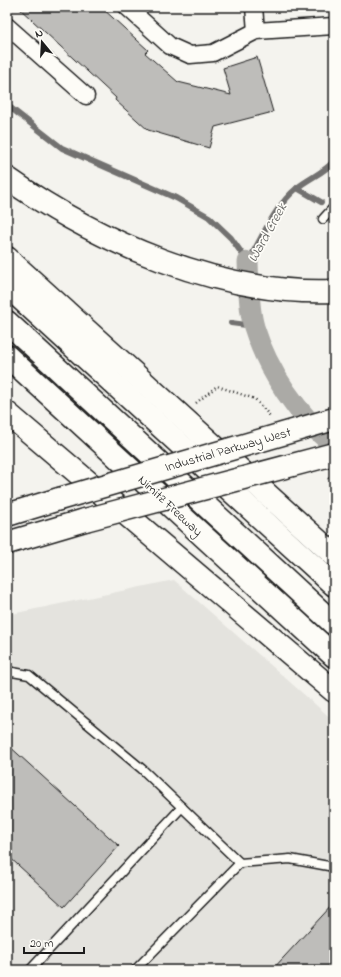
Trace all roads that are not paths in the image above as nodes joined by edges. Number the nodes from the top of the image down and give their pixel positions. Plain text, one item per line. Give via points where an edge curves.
1 (127, 7) edge
2 (254, 7) edge
3 (7, 26) edge
4 (334, 26) edge
5 (256, 31) junction
6 (86, 96) dead end
7 (7, 178) edge
8 (334, 207) edge
9 (323, 219) dead end
10 (7, 258) edge
11 (7, 286) edge
12 (334, 291) edge
13 (7, 322) edge
14 (7, 356) edge
15 (7, 413) edge
16 (334, 419) edge
17 (334, 454) edge
18 (9, 513) edge
19 (7, 543) edge
20 (334, 555) edge
21 (334, 585) edge
22 (334, 624) edge
23 (334, 656) edge
24 (7, 671) edge
25 (334, 691) edge
26 (182, 807) junction
27 (240, 863) junction
28 (334, 867) edge
29 (30, 970) edge
30 (135, 970) edge

1 - 5 street via 170,46 190,55 213,53
2 - 5 street
3 - 6 street
4 - 5 street
7 - 12 main road via 39,200 143,253 219,278 263,287 310,292
8 - 9 lane
10 - 20 main road
11 - 21 main road
13 - 22 main road
14 - 23 main road, Nimitz Freeway
15 - 25 main road
16 - 18 main road, Industrial Parkway West, bridge
17 - 19 main road, bridge
24 - 26 lane via 28,675 142,769
26 - 27 lane
26 - 29 lane
27 - 28 lane via 290,859
27 - 30 lane

